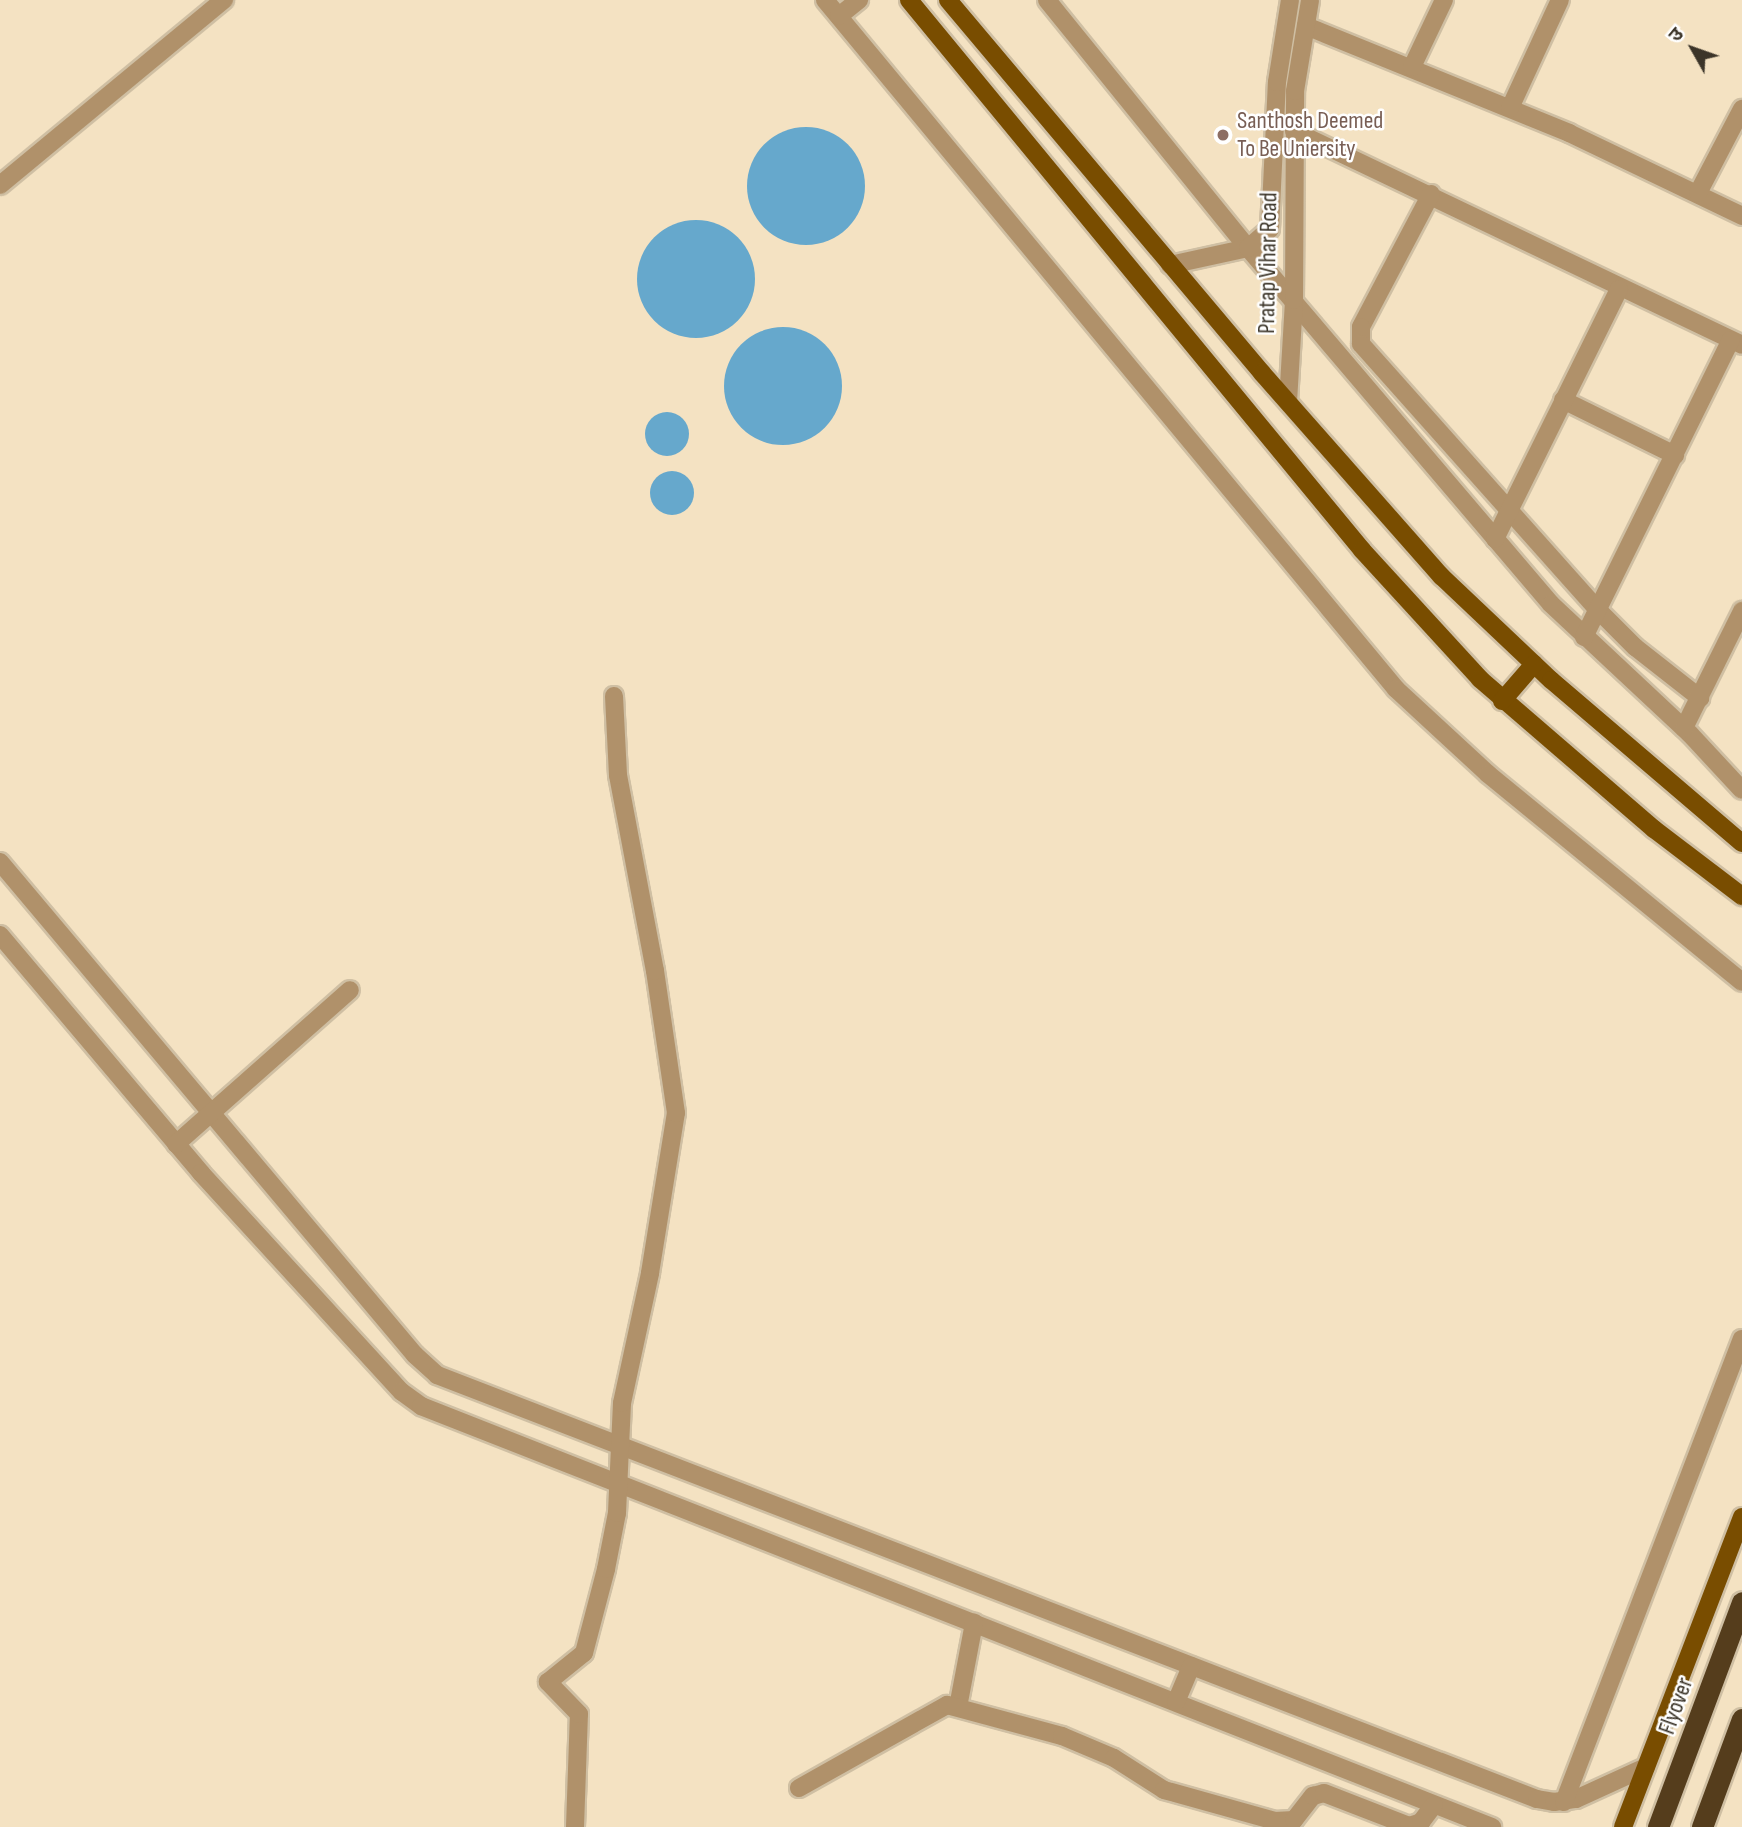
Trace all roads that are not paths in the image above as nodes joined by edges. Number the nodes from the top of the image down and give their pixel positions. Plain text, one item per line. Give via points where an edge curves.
1 (224, 0) edge
2 (825, 0) edge
3 (859, 0) edge
4 (909, 0) edge
5 (948, 0) edge
6 (1047, 0) edge
7 (1290, 0) edge
8 (1310, 0) edge
9 (1444, 0) edge
10 (1560, 0) edge
11 (839, 16) junction
12 (1306, 26) junction
13 (1412, 67) junction
14 (1510, 108) junction
15 (1742, 109) edge
16 (1294, 131) junction
17 (0, 185) edge
18 (1698, 193) junction
19 (1431, 194) junction
20 (1742, 216) edge
21 (1248, 248) junction
22 (1170, 265) junction
23 (1619, 289) junction
24 (1294, 300) junction
25 (1737, 342) edge
26 (1563, 400) junction
27 (1288, 402) junction
28 (1675, 455) junction
29 (1508, 512) junction
30 (1495, 539) junction
31 (1599, 611) junction
32 (1742, 611) edge
33 (1584, 637) junction
34 (1534, 664) junction
35 (614, 696) dead end
36 (1700, 698) junction
37 (1502, 701) junction
38 (1684, 728) junction
39 (1740, 787) edge
40 (1742, 843) edge
41 (0, 862) edge
42 (1742, 896) edge
43 (0, 935) edge
44 (1742, 982) edge
45 (350, 990) dead end
46 (210, 1112) junction
47 (176, 1144) junction
48 (1742, 1339) edge
49 (620, 1447) junction
50 (619, 1481) junction
51 (1742, 1517) edge
52 (1742, 1602) edge
53 (974, 1623) junction
54 (1191, 1666) junction
55 (1176, 1702) junction
56 (958, 1707) junction
57 (1742, 1719) edge
58 (1646, 1767) junction
59 (799, 1788) dead end
60 (1564, 1802) junction
61 (1434, 1805) junction
62 (575, 1827) edge
63 (1492, 1827) edge
64 (1623, 1827) edge
65 (1658, 1827) edge
66 (1702, 1827) edge

1 - 17 street
2 - 11 street
3 - 11 street
4 - 37 main road via 1362,550
5 - 22 main road
6 - 21 street
7 - 21 street, Pratap Vihar Road via 1277,82 1272,223 1267,236
8 - 12 street, Pratap Vihar Road
9 - 13 street
10 - 14 street
11 - 44 street via 1396,689 1478,765
12 - 13 street
12 - 16 street, Pratap Vihar Road
13 - 14 street
14 - 18 street
15 - 18 street
16 - 19 street
16 - 24 street, Pratap Vihar Road
18 - 20 street
19 - 23 street
19 - 29 street via 1361,327 1361,344
21 - 22 street, Pratap Vihar Road
21 - 24 street
22 - 27 main road
23 - 25 street
23 - 26 street
24 - 27 street, Pratap Vihar Road
24 - 30 street via 1350,360
25 - 28 street
26 - 28 street
26 - 29 street
27 - 34 main road via 1441,576
28 - 31 street
29 - 30 street
29 - 31 street
30 - 33 street
31 - 33 street
31 - 36 street via 1635,647
32 - 36 street
33 - 38 street
34 - 37 main road
34 - 40 main road
35 - 49 street via 618,775 676,1112 650,1273 622,1403
36 - 38 street
37 - 42 main road
38 - 39 street
41 - 46 street
43 - 47 street
45 - 46 street
46 - 47 street
46 - 49 street via 426,1367 453,1382
47 - 50 street via 402,1392 432,1411
48 - 60 street
49 - 50 street
49 - 54 street
50 - 53 street
50 - 62 street via 606,1569 584,1653 548,1682 579,1714
51 - 58 main road
52 - 65 highway, Flyover
53 - 55 street
53 - 56 street
54 - 55 street
54 - 60 street via 1537,1798
55 - 61 street
56 - 59 street via 933,1709
56 - 61 street via 1092,1747 1164,1790 1275,1821 1294,1820 1313,1796 1324,1793 1409,1826 1421,1822
57 - 66 highway
58 - 60 street
58 - 64 main road
61 - 63 street

